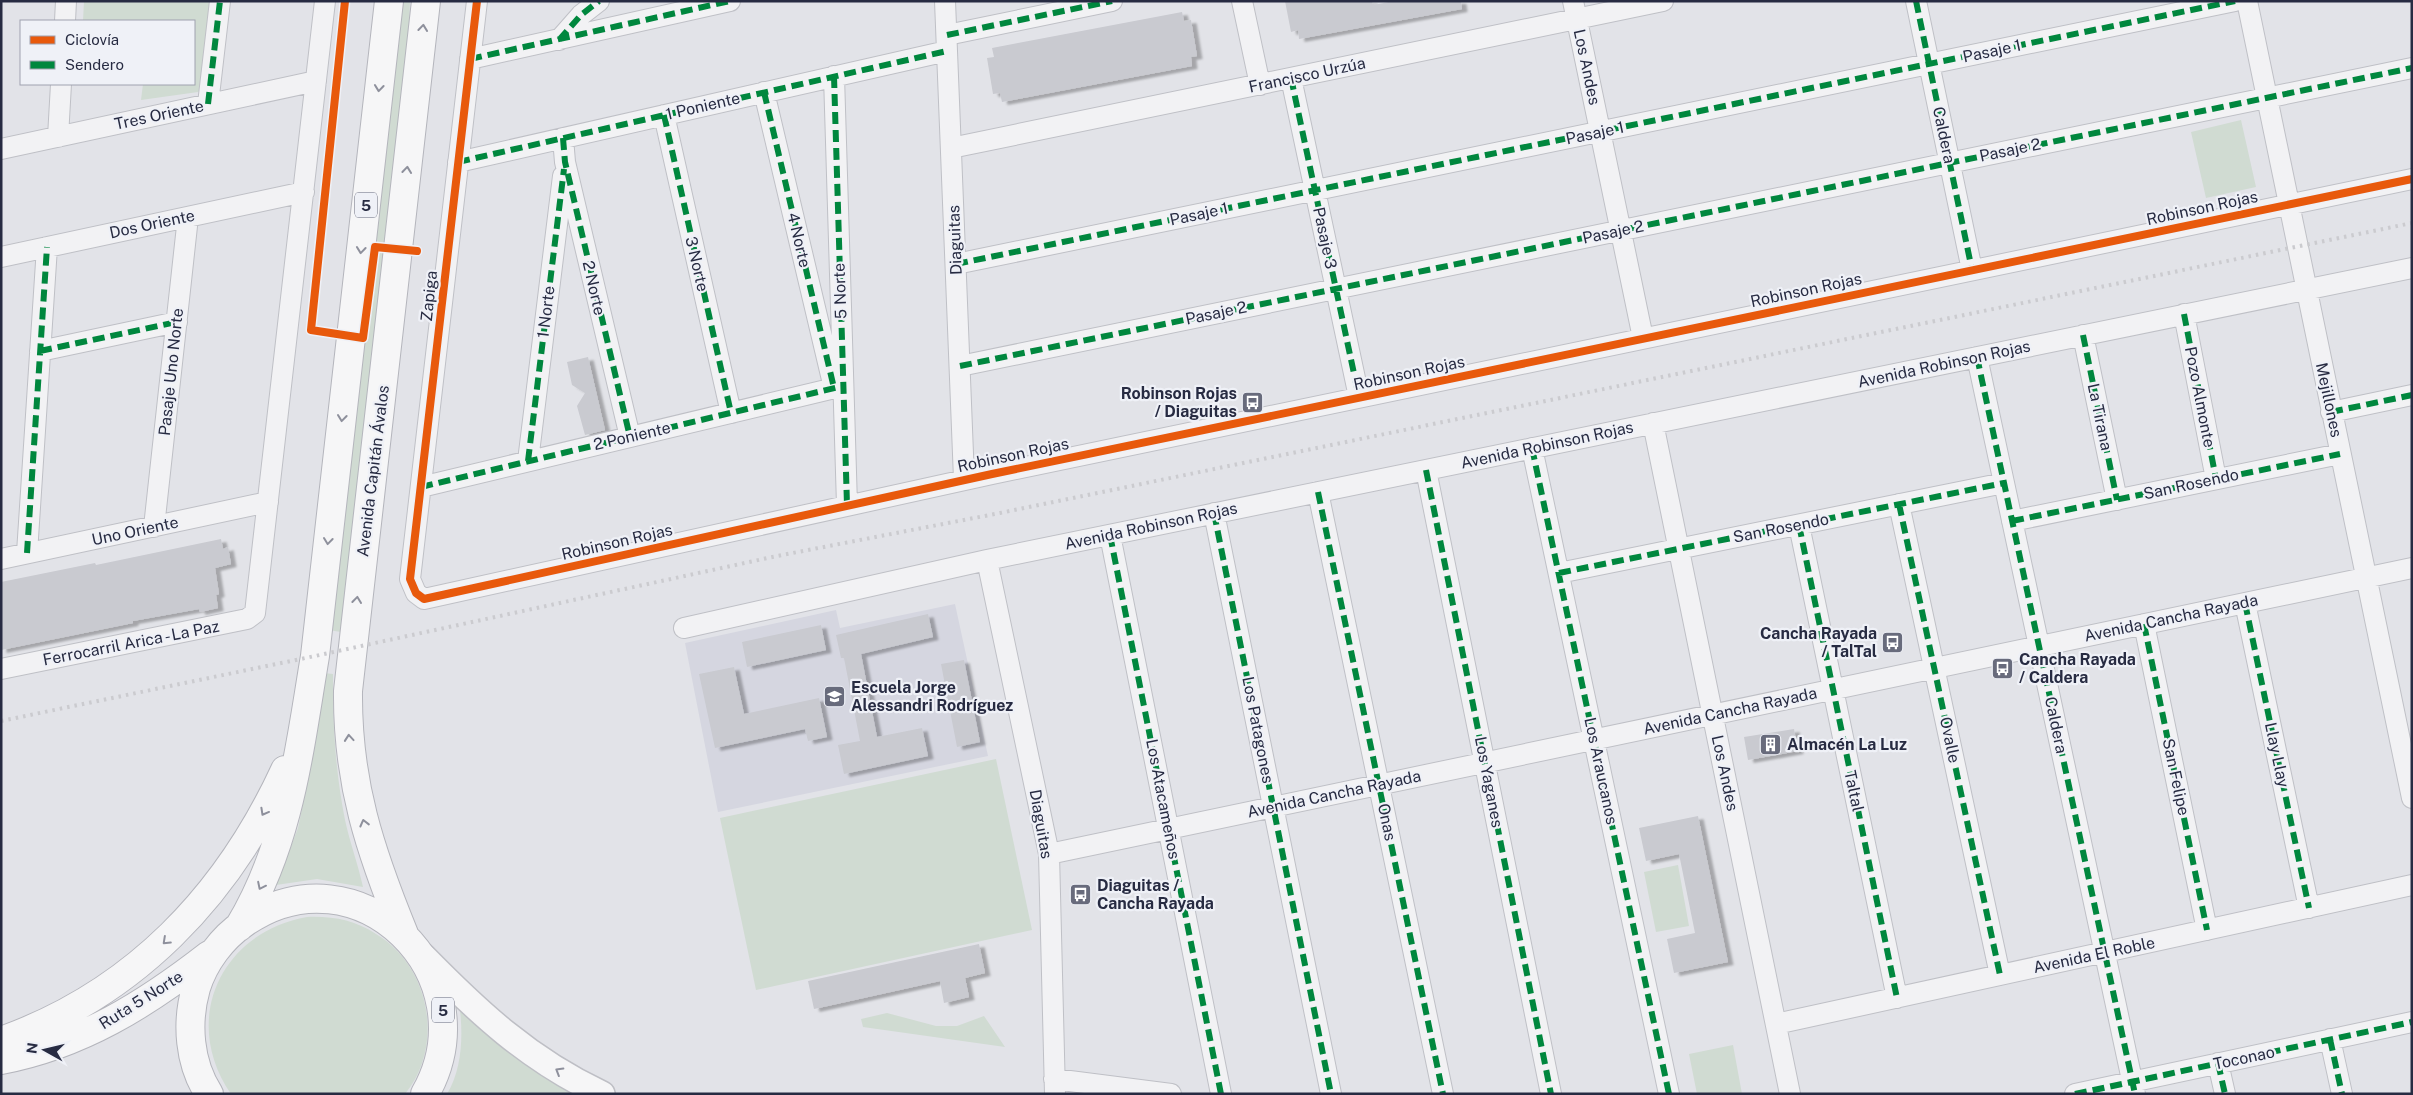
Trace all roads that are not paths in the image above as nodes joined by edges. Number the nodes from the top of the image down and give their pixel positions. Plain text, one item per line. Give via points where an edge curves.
1 (66, 1) edge
2 (220, 1) edge
3 (326, 1) edge
4 (389, 1) edge
5 (426, 1) edge
6 (476, 1) edge
7 (599, 1) edge
8 (730, 1) edge
9 (946, 1) edge
10 (1112, 1) edge
11 (1242, 1) edge
12 (1664, 1) edge
13 (1916, 1) edge
14 (2235, 1) edge
15 (2247, 1) edge
16 (1575, 10) edge
17 (64, 20) edge
18 (558, 40) junction
19 (947, 43) junction
20 (470, 60) junction
21 (1929, 64) junction
22 (2412, 68) edge
23 (834, 76) junction
24 (1291, 78) junction
25 (316, 81) junction
26 (61, 85) edge
27 (1260, 85) junction
28 (764, 92) junction
29 (2267, 98) junction
30 (208, 104) junction
31 (664, 115) junction
32 (1601, 132) junction
33 (58, 136) junction
34 (563, 138) junction
35 (951, 148) junction
36 (1, 149) edge
37 (458, 162) junction
38 (565, 162) junction
39 (1950, 163) junction
40 (2412, 179) edge
41 (1315, 190) junction
42 (304, 192) junction
43 (2288, 204) junction
44 (188, 217) junction
45 (1621, 230) junction
46 (47, 247) junction
47 (1, 257) edge
48 (956, 264) junction
49 (2412, 268) edge
50 (1972, 270) junction
51 (1336, 289) junction
52 (2306, 290) junction
53 (2184, 314) junction
54 (177, 322) junction
55 (2082, 335) junction
56 (1643, 338) junction
57 (40, 351) junction
58 (1977, 357) junction
59 (960, 366) junction
60 (839, 387) junction
61 (2412, 395) edge
62 (1359, 397) junction
63 (2331, 412) junction
64 (731, 413) junction
65 (1654, 423) junction
66 (630, 437) junction
67 (1532, 448) junction
68 (2340, 454) junction
69 (528, 462) junction
70 (1426, 470) junction
71 (964, 479) junction
72 (2216, 479) junction
73 (2004, 483) junction
74 (421, 487) junction
75 (1318, 492) junction
76 (2117, 500) junction
77 (268, 502) junction
78 (1900, 504) junction
79 (848, 505) junction
80 (1214, 513) junction
81 (2012, 521) junction
82 (1799, 524) junction
83 (154, 526) junction
84 (1110, 535) junction
85 (1679, 549) junction
86 (27, 553) junction
87 (1, 559) edge
88 (987, 560) junction
89 (2412, 568) edge
90 (1559, 573) junction
91 (2366, 577) junction
92 (416, 593) joint
93 (2245, 603) junction
94 (2144, 624) junction
95 (684, 628) dead end
96 (2039, 646) junction
97 (1934, 668) junction
98 (1, 669) edge
99 (310, 685) junction
100 (1833, 689) junction
101 (1713, 714) junction
102 (1594, 739) junction
103 (1485, 762) junction
104 (1379, 784) junction
105 (2412, 798) edge
106 (1274, 807) junction
107 (1169, 829) junction
108 (1049, 854) junction
109 (2412, 885) edge
110 (2309, 908) junction
111 (239, 927) junction
112 (2207, 930) junction
113 (404, 934) junction
114 (218, 948) junction
115 (2105, 952) junction
116 (423, 956) junction
117 (2000, 976) junction
118 (1897, 998) junction
119 (2412, 1022) edge
120 (1776, 1024) junction
121 (2330, 1039) junction
122 (1, 1041) edge
123 (1, 1060) edge
124 (2218, 1063) junction
125 (1054, 1086) edge
126 (2134, 1088) edge
127 (209, 1094) edge
128 (425, 1094) edge
129 (602, 1094) edge
130 (1171, 1094) edge
131 (1222, 1094) edge
132 (1331, 1094) edge
133 (1443, 1094) edge
134 (1552, 1094) edge
135 (1669, 1094) edge
136 (1790, 1094) edge
137 (2076, 1094) edge
138 (2225, 1094) edge
139 (2342, 1094) edge

1 - 17 street
2 - 30 street
3 - 25 street
4 -> 99 highway, 5
113 -> 5 highway, Avenida Capitán Ávalos / 5 via 380,876 364,823 350,754 348,691
6 - 20 street, Zapiga
7 - 18 street
8 - 18 street
9 - 19 street, Diaguitas
10 - 19 street, 1 Poniente
11 - 27 street
12 - 16 street, Francisco Urzúa
13 - 21 street, Caldera
14 - 21 street, Pasaje 1
15 - 29 street, Mejillones
16 - 24 street, Francisco Urzúa
16 - 32 street, Los Andes
18 - 20 street
19 - 23 street, 1 Poniente
19 - 35 street, Diaguitas
20 - 37 street, Zapiga
21 - 32 street, Pasaje 1
21 - 39 street, Caldera
22 - 29 street
23 - 28 street, 1 Poniente
23 - 60 street, 5 Norte
24 - 27 street, Francisco Urzúa
24 - 41 street, Pasaje 3
25 - 30 street, Tres Oriente
25 - 42 street
26 - 33 street
27 - 35 street, Francisco Urzúa
28 - 31 street, 1 Poniente
28 - 60 street, 4 Norte
29 - 39 street, Pasaje 2
29 - 43 street, Mejillones
30 - 33 street, Tres Oriente
31 - 34 street, 1 Poniente
31 - 64 street, 3 Norte
32 - 41 street, Pasaje 1
32 - 45 street, Los Andes
33 - 36 street, Tres Oriente
34 - 37 street, 1 Poniente
34 - 38 street, 2 Norte
35 - 48 street, Diaguitas
37 - 74 street, Zapiga
38 - 66 street, 2 Norte
38 - 69 street, 1 Norte
39 - 45 street, Pasaje 2
39 - 50 street, Caldera
40 - 43 street, Robinson Rojas
41 - 48 street, Pasaje 1
41 - 51 street, Pasaje 3
42 - 44 street, Dos Oriente
42 - 77 street
43 - 50 street, Robinson Rojas
43 - 52 street, Mejillones
44 - 46 street, Dos Oriente
44 - 54 street, Pasaje Uno Norte
45 - 51 street, Pasaje 2
45 - 56 street, Los Andes
46 - 47 street, Dos Oriente
46 - 57 street
48 - 59 street, Diaguitas
49 - 52 street, Avenida Robinson Rojas
50 - 56 street, Robinson Rojas
51 - 59 street, Pasaje 2
51 - 62 street, Pasaje 3
52 - 53 street, Avenida Robinson Rojas
52 - 63 street, Mejillones
53 - 55 street, Avenida Robinson Rojas
53 - 72 street, Pozo Almonte
54 - 57 street
54 - 83 street, Pasaje Uno Norte
55 - 58 street, Avenida Robinson Rojas
55 - 76 street, La Tirana
56 - 62 street, Robinson Rojas
57 - 86 street
58 - 65 street, Avenida Robinson Rojas
58 - 73 street, Caldera
59 - 71 street, Diaguitas
60 - 64 street, 2 Poniente
60 - 79 street, 5 Norte
61 - 63 street
62 - 71 street, Robinson Rojas
63 - 68 street, Mejillones
64 - 66 street, 2 Poniente
65 - 67 street, Avenida Robinson Rojas
65 - 85 street, Los Andes
66 - 69 street, 2 Poniente
67 - 70 street, Avenida Robinson Rojas
67 - 90 street, Los Araucanos
68 - 72 street, San Rosendo
68 - 91 street, Mejillones
69 - 74 street, 2 Poniente
70 - 75 street, Avenida Robinson Rojas
70 - 103 street, Los Yaganes
71 - 79 street, Robinson Rojas
72 - 76 street, San Rosendo
73 - 78 street, San Rosendo
73 - 81 street, Caldera
74 - 92 street, Zapiga via 410,579
75 - 80 street, Avenida Robinson Rojas
75 - 104 street, Onas
76 - 81 street, San Rosendo
77 - 83 street, Uno Oriente
77 - 98 street, Ferrocarril Arica - La Paz via 253,616
78 - 82 street, San Rosendo
78 - 97 street, Ovalle
79 - 92 street, Robinson Rojas via 428,598 421,598
80 - 84 street, Avenida Robinson Rojas
80 - 106 street, Los Patagones
81 - 96 street, Caldera
82 - 85 street, San Rosendo
82 - 100 street, Taltal
83 - 86 street, Uno Oriente
84 - 88 street, Avenida Robinson Rojas
84 - 107 street, Los Atacameños
85 - 90 street, San Rosendo
85 - 101 street, Los Andes
86 - 87 street, Uno Oriente
88 - 95 street, Avenida Robinson Rojas
88 - 108 street, Diaguitas
89 - 91 street, Avenida Cancha Rayada
90 - 102 street, Los Araucanos
91 - 93 street, Avenida Cancha Rayada
91 - 105 street, Mejillones
93 - 94 street, Avenida Cancha Rayada
93 - 110 street, Llay Llay
94 - 96 street, Avenida Cancha Rayada
94 - 112 street, San Felipe
96 - 97 street, Avenida Cancha Rayada
96 - 115 street, Caldera
97 - 100 street, Avenida Cancha Rayada
97 - 117 street, Ovalle
99 -> 111 highway via 300,756 284,821 265,877
99 -> 122 highway via 286,767 268,806 222,880 157,948 95,996 58,1017
100 - 101 street, Avenida Cancha Rayada
100 - 118 street, Taltal
101 - 102 street, Avenida Cancha Rayada
101 - 120 street, Los Andes
102 - 103 street, Avenida Cancha Rayada
102 - 135 street, Los Araucanos
103 - 104 street, Avenida Cancha Rayada
103 - 134 street, Los Yaganes
104 - 106 street, Avenida Cancha Rayada
104 - 133 street, Onas
106 - 107 street, Avenida Cancha Rayada
106 - 132 street, Los Patagones
107 - 108 street, Avenida Cancha Rayada
107 - 131 street, Los Atacameños
108 - 125 street, Diaguitas
109 - 110 street, Avenida El Roble
110 - 112 street, Avenida El Roble
111 - 113 highway via 252,917 282,904 314,899 339,901 378,914
111 - 114 highway
112 - 115 street, Avenida El Roble
113 - 116 highway, 5
114 - 123 highway, Ruta 5 Norte via 153,997 116,1020 60,1044
114 - 127 highway via 199,980 190,1018 193,1056
115 - 117 street, Avenida El Roble
115 - 126 street, Caldera
116 - 128 highway, 5 via 439,990 444,1028 438,1065
129 -> 116 main road via 565,1075 512,1040 468,1002
117 - 118 street, Avenida El Roble
118 - 120 street, Avenida El Roble
119 - 121 street, Toconao
120 - 136 street, Los Andes
121 - 124 street, Toconao
121 - 139 street
124 - 126 street, Toconao
124 - 138 street
125 - 130 street
126 - 137 street, Toconao

